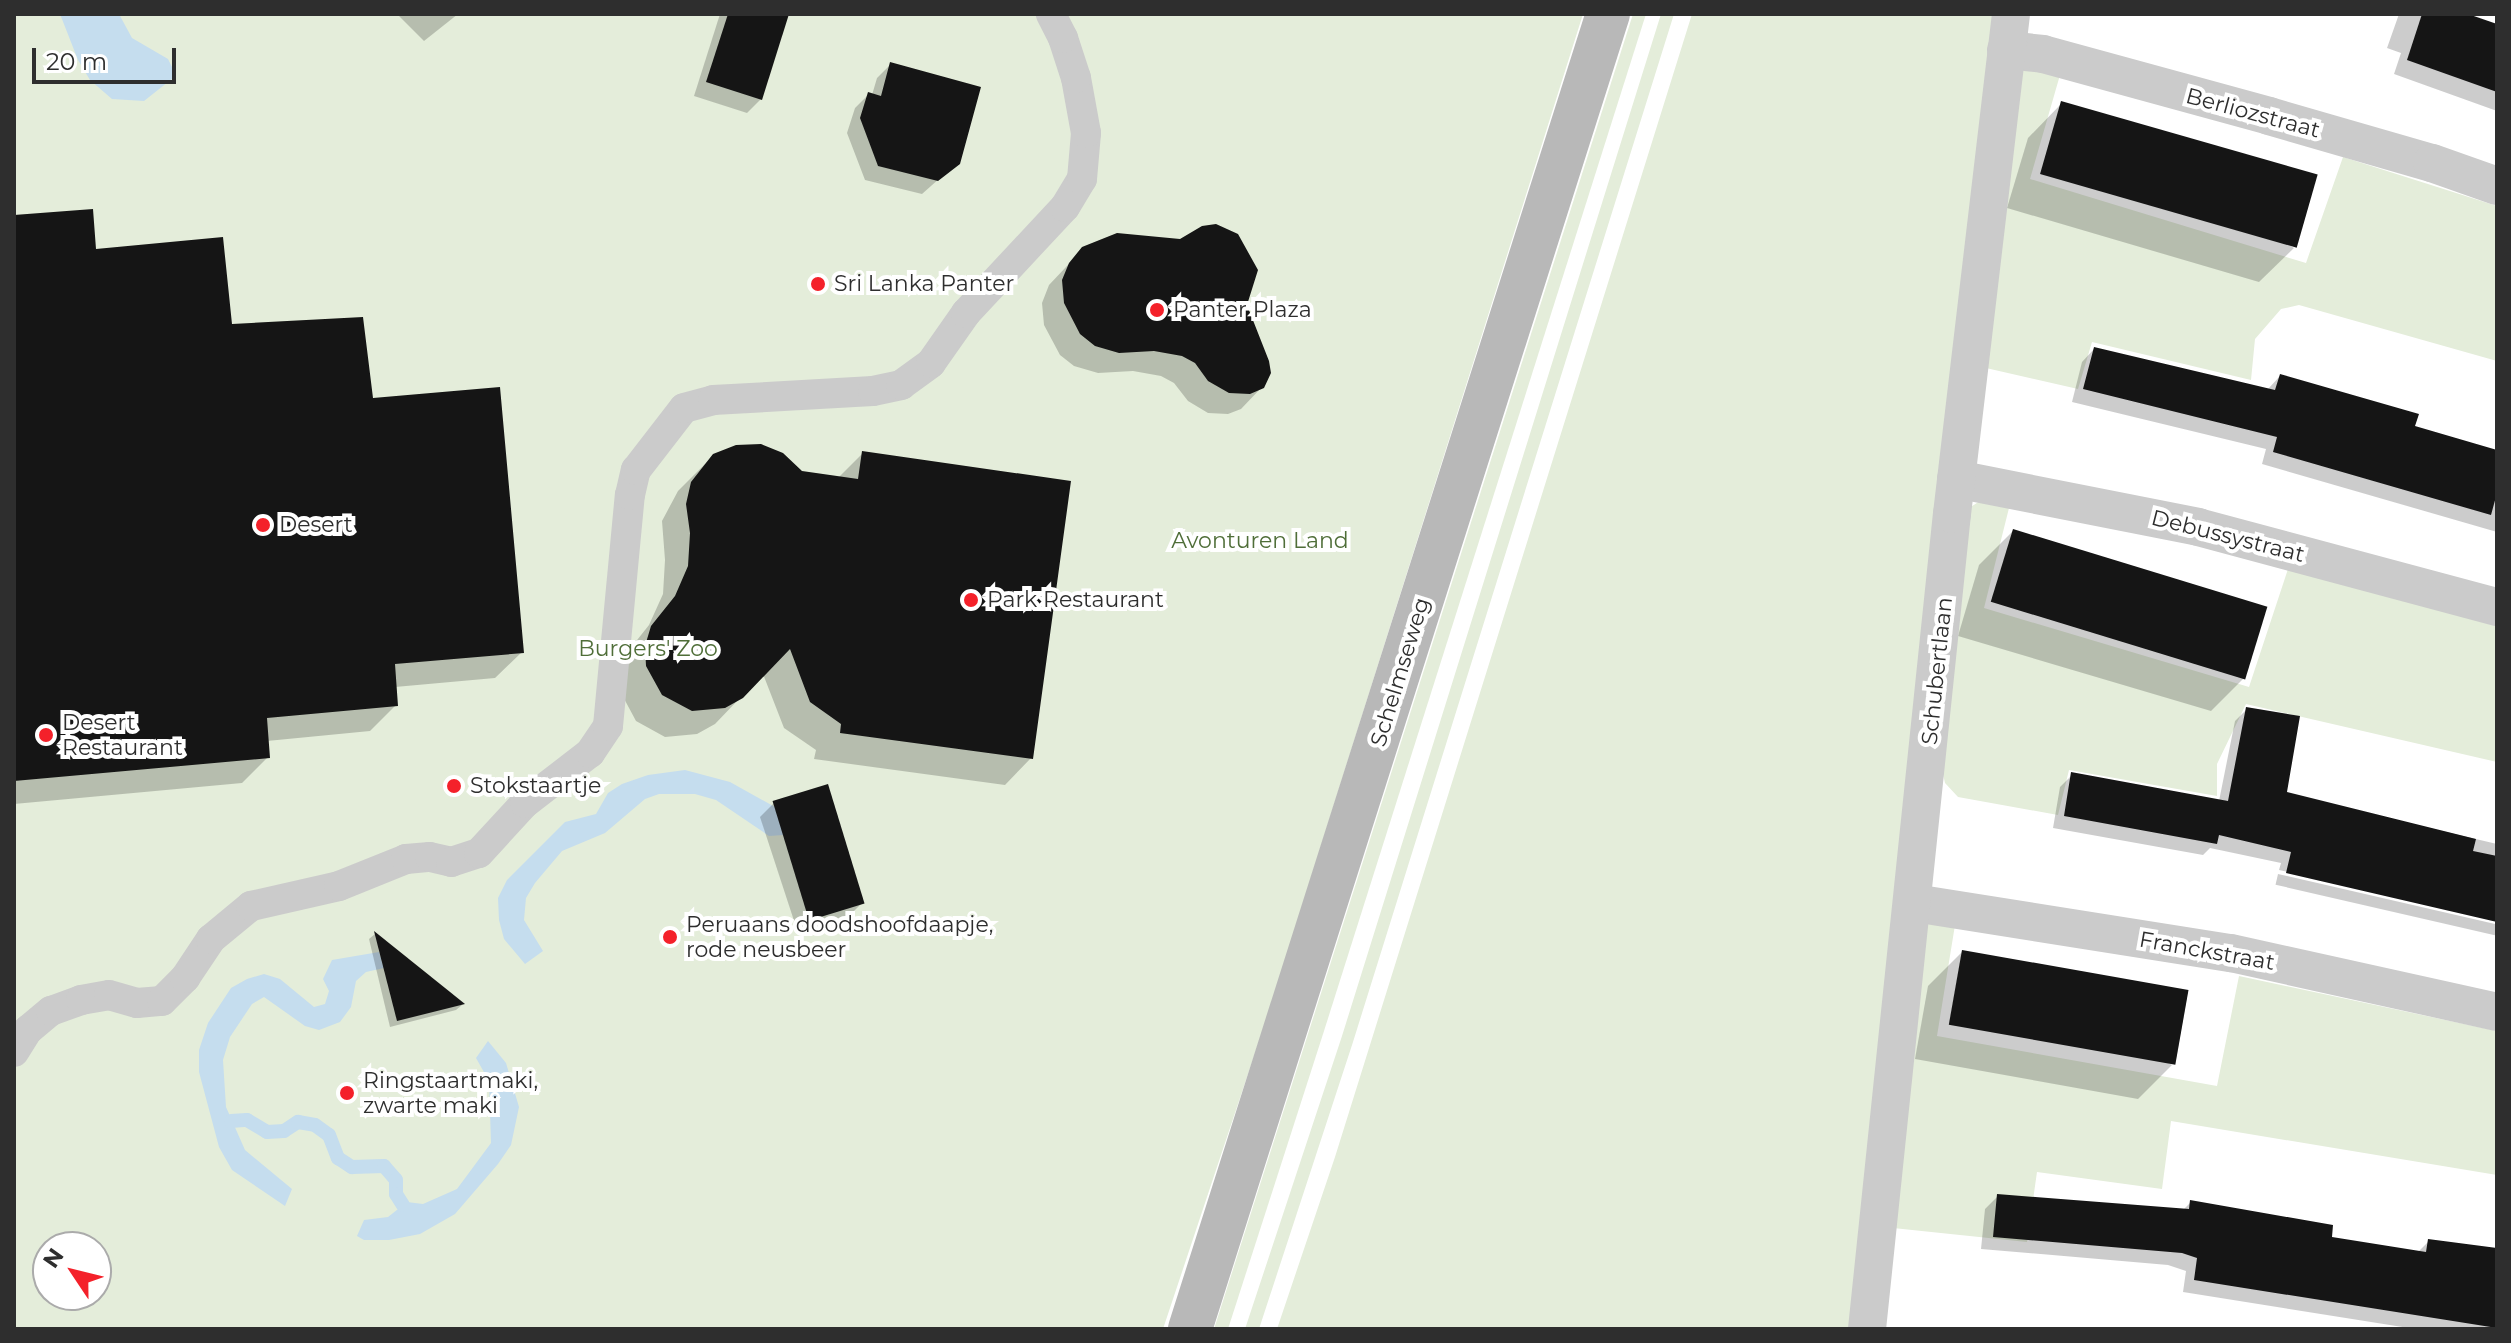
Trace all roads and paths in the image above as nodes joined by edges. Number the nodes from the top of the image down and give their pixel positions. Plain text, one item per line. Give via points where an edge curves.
1 (1051, 14) edge
2 (1608, 14) edge
3 (2008, 32) edge
4 (2497, 186) edge
5 (1956, 479) junction
6 (2497, 607) edge
7 (1914, 903) junction
8 (2497, 1012) edge
9 (14, 1052) edge
10 (1190, 1329) edge
11 (1867, 1329) edge

1 - 9 street via 1076,78 1086,133 1082,179 1065,207 966,313 931,363 901,385 713,400 684,408 636,470 608,726 590,753 525,803 479,853 451,862 406,859 339,886 251,906 211,939 162,1001 137,1003 109,995 81,1000 51,1011 28,1030
2 - 10 main road, Schelmseweg
3 - 4 street, Berliozstraat via 2043,54
3 - 5 street, Schubertlaan
5 - 6 street, Debussystraat via 2198,527
5 - 7 street, Schubertlaan
7 - 8 street, Franckstraat via 2231,953
7 - 11 street, Schubertlaan

